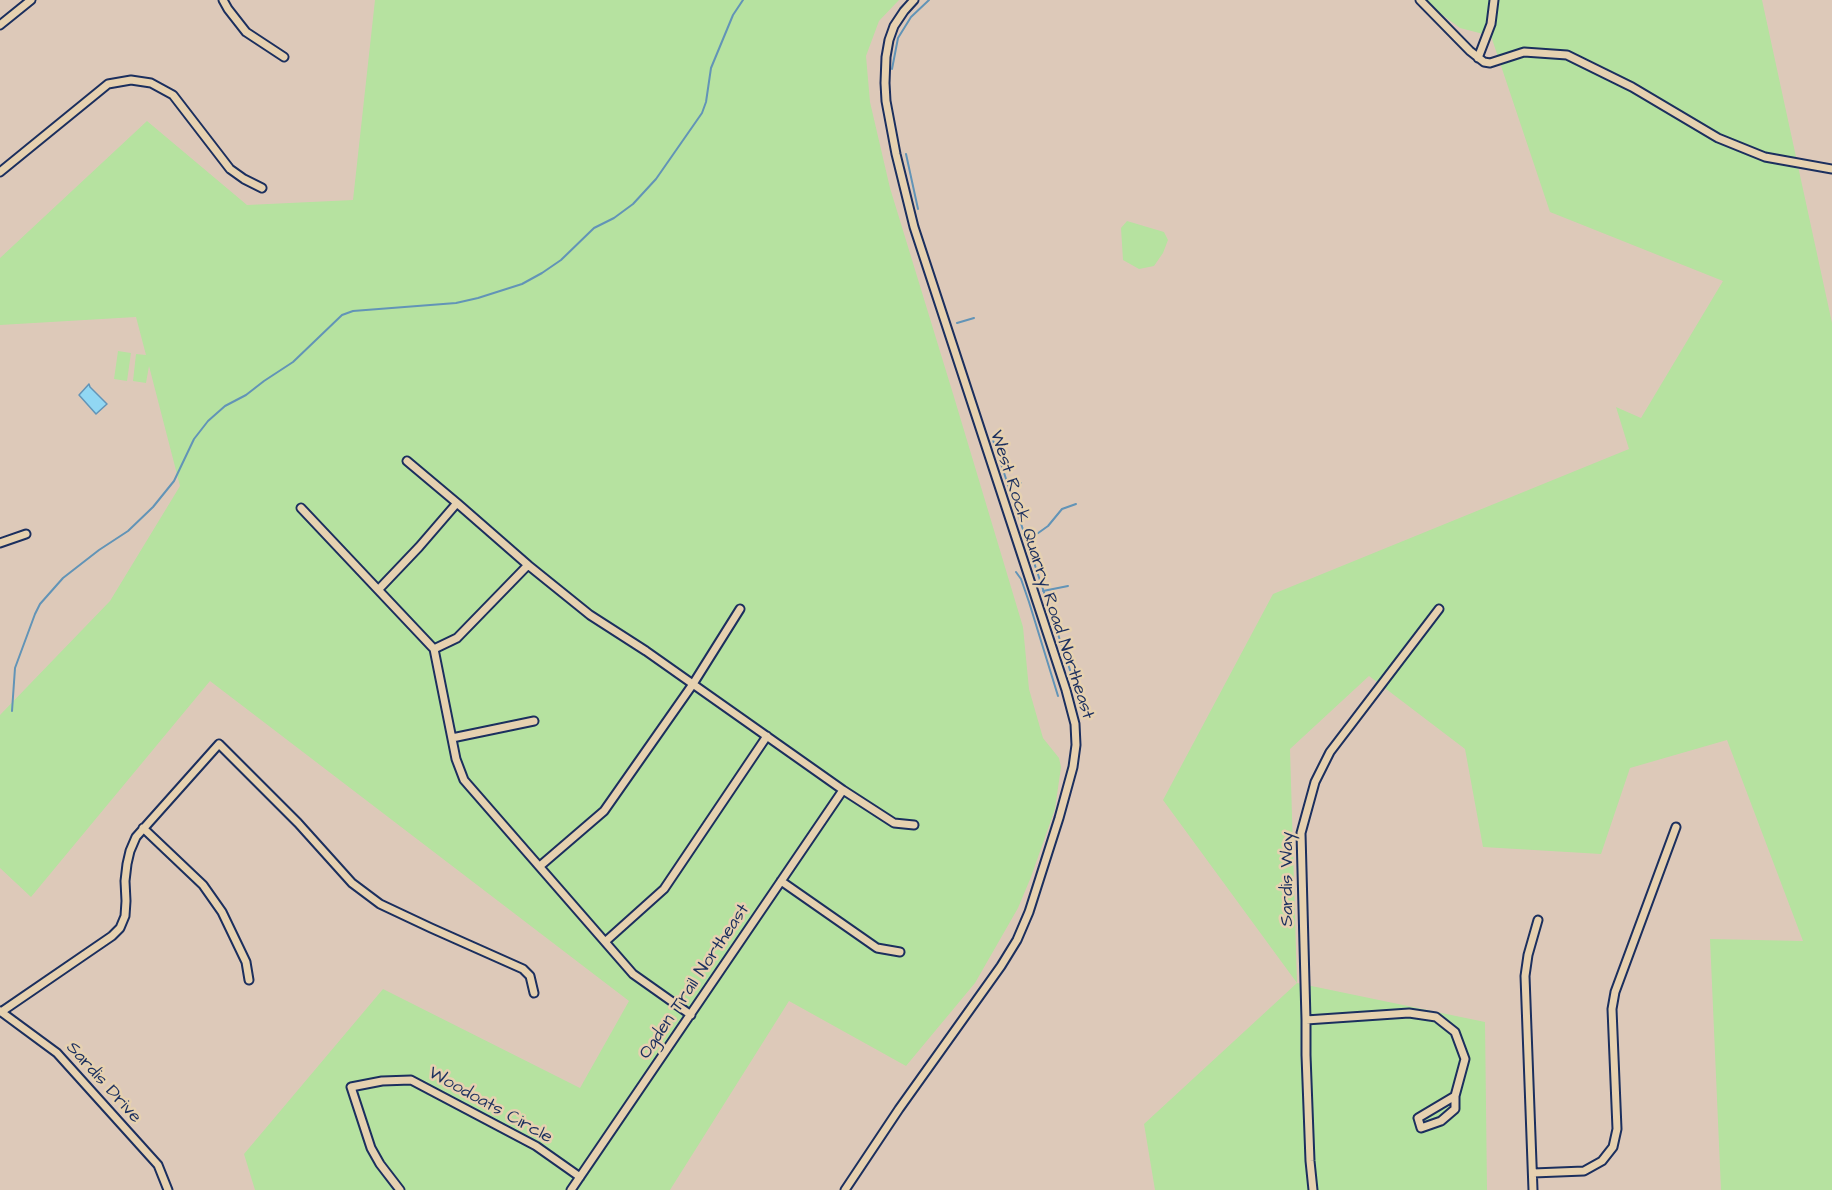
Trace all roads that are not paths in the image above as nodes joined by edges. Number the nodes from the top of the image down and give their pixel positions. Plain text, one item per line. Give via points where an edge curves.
1 (31, 0) edge
2 (223, 0) edge
3 (914, 0) edge
4 (1420, 0) edge
5 (1494, 0) edge
6 (0, 25) edge
7 (284, 57) dead end
8 (1478, 58) junction
9 (1832, 169) edge
10 (0, 172) edge
11 (262, 188) dead end
12 (407, 461) dead end
13 (457, 503) junction
14 (301, 508) dead end
15 (26, 534) dead end
16 (0, 543) edge
17 (528, 565) junction
18 (379, 589) junction
19 (740, 609) dead end
20 (1439, 609) dead end
21 (434, 649) junction
22 (693, 684) junction
23 (534, 721) dead end
24 (767, 736) junction
25 (452, 738) junction
26 (843, 790) junction
27 (914, 825) dead end
28 (1676, 827) dead end
29 (143, 828) junction
30 (540, 866) junction
31 (781, 881) junction
32 (1538, 920) dead end
33 (606, 941) junction
34 (900, 952) dead end
35 (249, 980) dead end
36 (534, 993) dead end
37 (1, 1011) edge
38 (691, 1015) junction
39 (1306, 1020) junction
40 (1455, 1096) junction
41 (1533, 1173) junction
42 (580, 1177) junction
43 (168, 1190) edge
44 (400, 1190) edge
45 (571, 1190) edge
46 (845, 1190) edge
47 (1313, 1190) edge
48 (1533, 1190) edge

1 - 6 street
2 - 7 street via 246,32
3 - 46 street, West Rock Quarry Road Northeast via 894,26 886,57 886,101 896,154 914,227 1066,690 1075,724 1076,749 1046,860 1017,940
4 - 8 street
5 - 8 street
8 - 9 street via 1490,63 1524,52 1567,55 1632,87 1718,138 1765,157
10 - 11 street via 108,84 131,80 151,83 173,95 230,169
12 - 13 street
13 - 17 street
13 - 18 street
14 - 18 street
15 - 16 street
17 - 21 street via 458,638
17 - 22 street via 590,615
18 - 21 street
19 - 22 street
20 - 39 street, Sardis Way via 1330,752 1315,782 1301,832
21 - 25 street
22 - 24 street
22 - 30 street via 604,811
23 - 25 street
24 - 26 street
24 - 33 street via 664,889
25 - 30 street via 464,780
26 - 27 street via 894,823
26 - 31 street, Ogden Trail Northeast
28 - 41 street via 1615,992 1612,1009 1617,1130 1613,1147 1602,1161 1584,1171
29 - 35 street via 203,885 222,912 246,962
29 - 36 street via 219,744 352,883 380,904 523,969 530,976
29 - 37 street via 130,851 124,881 125,916 120,928
30 - 33 street
31 - 34 street via 877,948
31 - 38 street, Ogden Trail Northeast
32 - 41 street via 1525,976
33 - 38 street via 633,974
37 - 43 street, Sardis Drive via 57,1053 158,1165
38 - 42 street, Ogden Trail Northeast
39 - 40 street via 1409,1013 1436,1017 1455,1032 1465,1059
39 - 47 street, Sardis Way
40 - 40 street via 1418,1119 1421,1128 1442,1121 1455,1109
41 - 48 street
42 - 44 street, Woodoats Circle via 536,1146 411,1080 351,1087 371,1148
42 - 45 street, Ogden Trail Northeast

